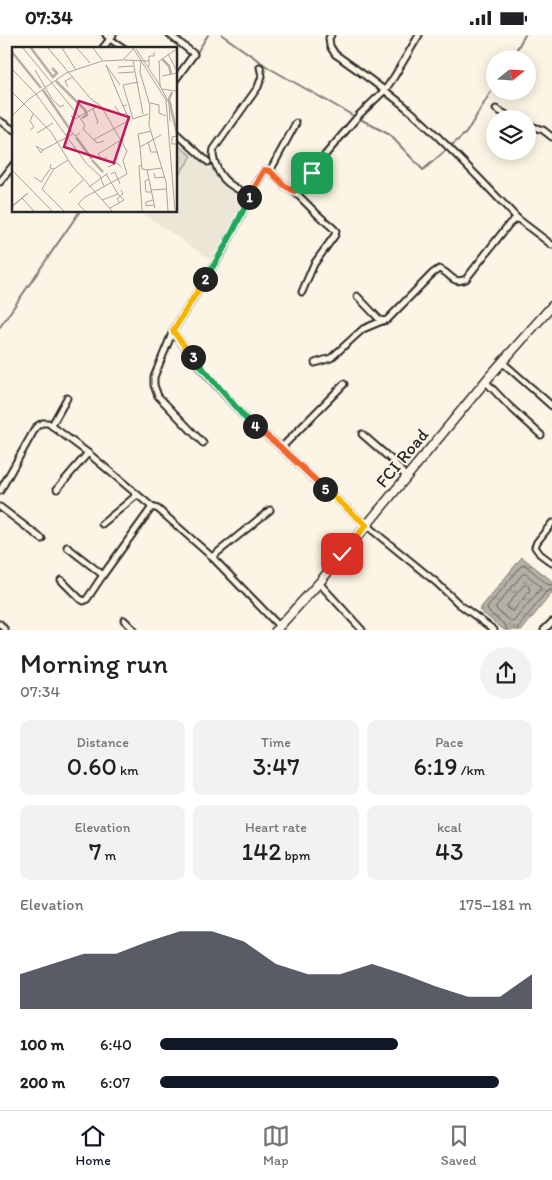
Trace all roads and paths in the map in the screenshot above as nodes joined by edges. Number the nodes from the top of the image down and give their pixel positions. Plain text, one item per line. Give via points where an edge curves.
1 (170, 35) edge
2 (331, 35) edge
3 (419, 35) edge
4 (109, 36) edge
5 (123, 47) edge
6 (260, 67) dead end
7 (178, 76) edge
8 (385, 90) junction
9 (0, 121) edge
10 (296, 123) dead end
11 (536, 128) edge
12 (12, 129) edge
13 (178, 135) edge
14 (552, 137) edge
15 (208, 162) dead end
16 (12, 166) edge
17 (270, 171) junction
18 (0, 181) edge
19 (294, 191) junction
20 (250, 195) junction
21 (518, 219) junction
22 (552, 237) edge
23 (550, 244) edge
24 (302, 292) dead end
25 (357, 296) dead end
26 (551, 311) edge
27 (382, 321) junction
28 (173, 331) junction
29 (502, 362) junction
30 (316, 363) dead end
31 (485, 381) junction
32 (344, 384) dead end
33 (67, 398) dead end
34 (552, 406) edge
35 (52, 425) junction
36 (362, 434) dead end
37 (541, 435) dead end
38 (203, 443) dead end
39 (281, 448) junction
40 (88, 453) junction
41 (406, 477) junction
42 (57, 489) dead end
43 (0, 491) edge
44 (137, 495) junction
45 (0, 507) edge
46 (152, 507) junction
47 (270, 510) dead end
48 (552, 523) edge
49 (102, 524) dead end
50 (366, 525) junction
51 (42, 539) dead end
52 (67, 547) dead end
53 (212, 557) junction
54 (552, 563) edge
55 (103, 575) junction
56 (61, 581) dead end
57 (319, 583) junction
58 (124, 621) dead end
59 (552, 622) edge
60 (0, 624) edge
61 (278, 628) edge
62 (5, 630) edge
63 (134, 630) edge
64 (362, 630) edge
65 (494, 630) edge
66 (544, 630) edge

1 - 7 street via 194,54
2 - 8 street via 330,46 335,54
3 - 8 street
4 - 5 street
6 - 20 street via 262,76 258,87 214,149 213,156 221,177
8 - 19 street via 325,155 306,183
8 - 21 street via 450,149
9 - 12 street
10 - 17 street
11 - 14 street
13 - 15 street
16 - 18 street
17 - 19 street
17 - 20 street via 265,170
19 - 24 street via 336,231 314,264
20 - 28 street via 224,249
21 - 23 street
21 - 27 street via 509,224 466,279 454,280 439,269 387,320
22 - 23 street
25 - 27 street
26 - 29 street, FCI Road
27 - 30 street via 363,329 331,358
28 - 38 street via 154,385 158,396
28 - 39 street via 246,419
29 - 31 street, FCI Road
29 - 34 street
31 - 37 street
31 - 41 street, FCI Road
32 - 39 street
33 - 35 street
35 - 40 street
35 - 43 street via 43,423 36,427
36 - 41 street
39 - 50 street
40 - 42 street
40 - 44 street
41 - 50 street, FCI Road
44 - 46 street
44 - 49 street
45 - 51 street
46 - 53 street
46 - 55 street
47 - 53 street
48 - 54 street via 535,547
50 - 57 street, FCI Road
50 - 65 street
52 - 55 street
53 - 61 street
55 - 56 street via 84,601
57 - 61 street, FCI Road
57 - 64 street
58 - 63 street
59 - 66 street
60 - 62 street

